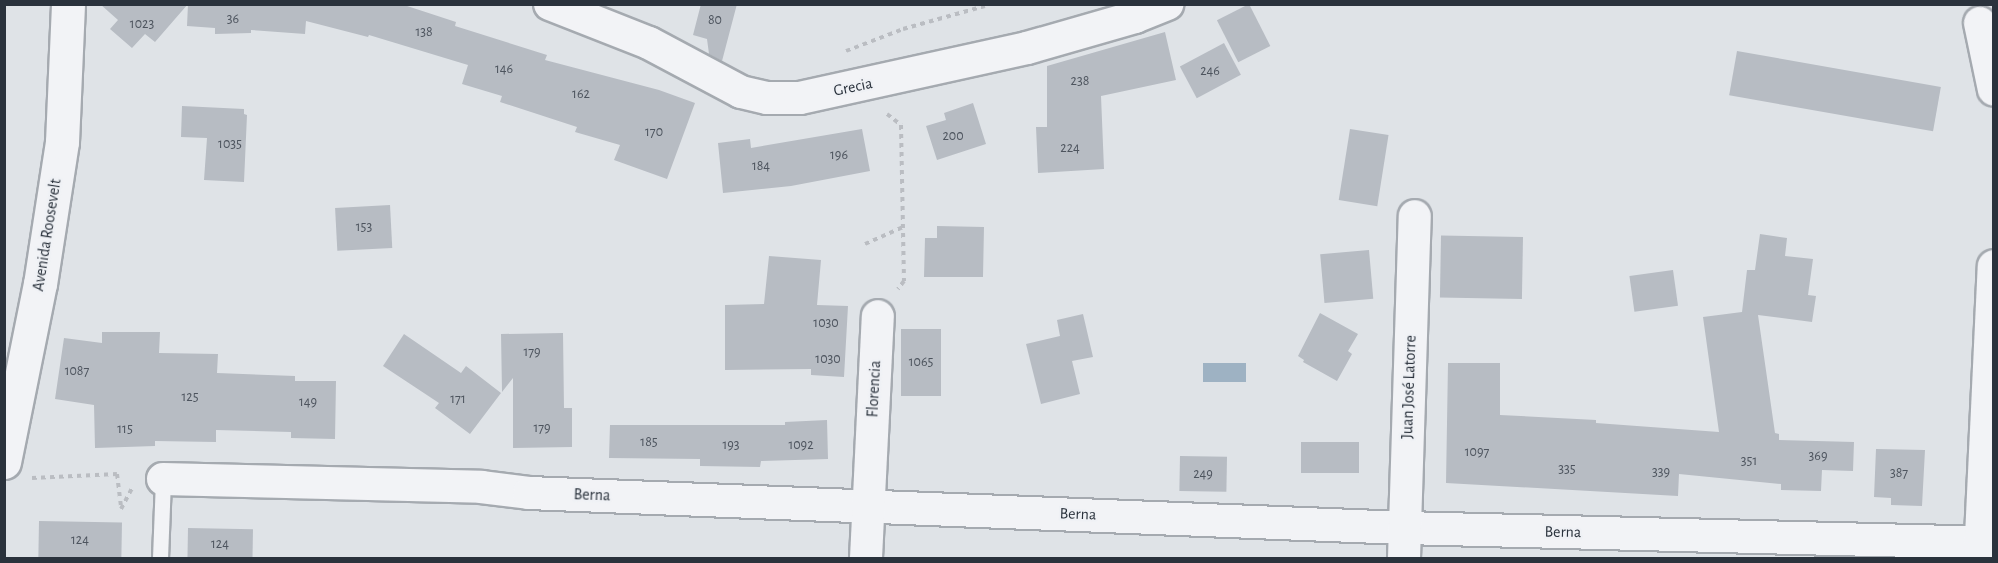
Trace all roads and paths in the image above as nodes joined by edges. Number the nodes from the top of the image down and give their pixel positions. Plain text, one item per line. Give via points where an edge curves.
1 (68, 4) edge
2 (550, 4) edge
3 (1167, 4) edge
4 (985, 6) dead end
5 (1980, 23) dead end
6 (840, 54) dead end
7 (871, 83) junction
8 (1994, 90) edge
9 (1415, 216) dead end
10 (903, 227) junction
11 (865, 244) dead end
12 (1994, 266) edge
13 (878, 316) joint
14 (16, 470) edge
15 (162, 479) junction
16 (868, 505) junction
17 (1404, 528) junction
18 (1985, 548) edge
19 (160, 558) edge
20 (866, 558) edge
21 (1404, 558) edge

1 - 14 street, Avenida Roosevelt via 62,142
2 - 7 street, Grecia via 650,43 767,99 800,98
3 - 7 street, Grecia via 1027,48
4 - 6 path via 903,28
5 - 8 street
7 - 10 path via 877,106 901,125
9 - 17 street, Juan José Latorre
10 - 11 path
10 - 13 path via 904,281
12 - 18 street
13 - 16 street, Florencia
14 - 15 path via 117,474 121,509 146,463
15 - 16 street, Berna via 481,487 529,493
15 - 19 lane
16 - 17 street, Berna
16 - 20 street, Florencia
17 - 18 street, Berna
17 - 21 street, Juan José Latorre

